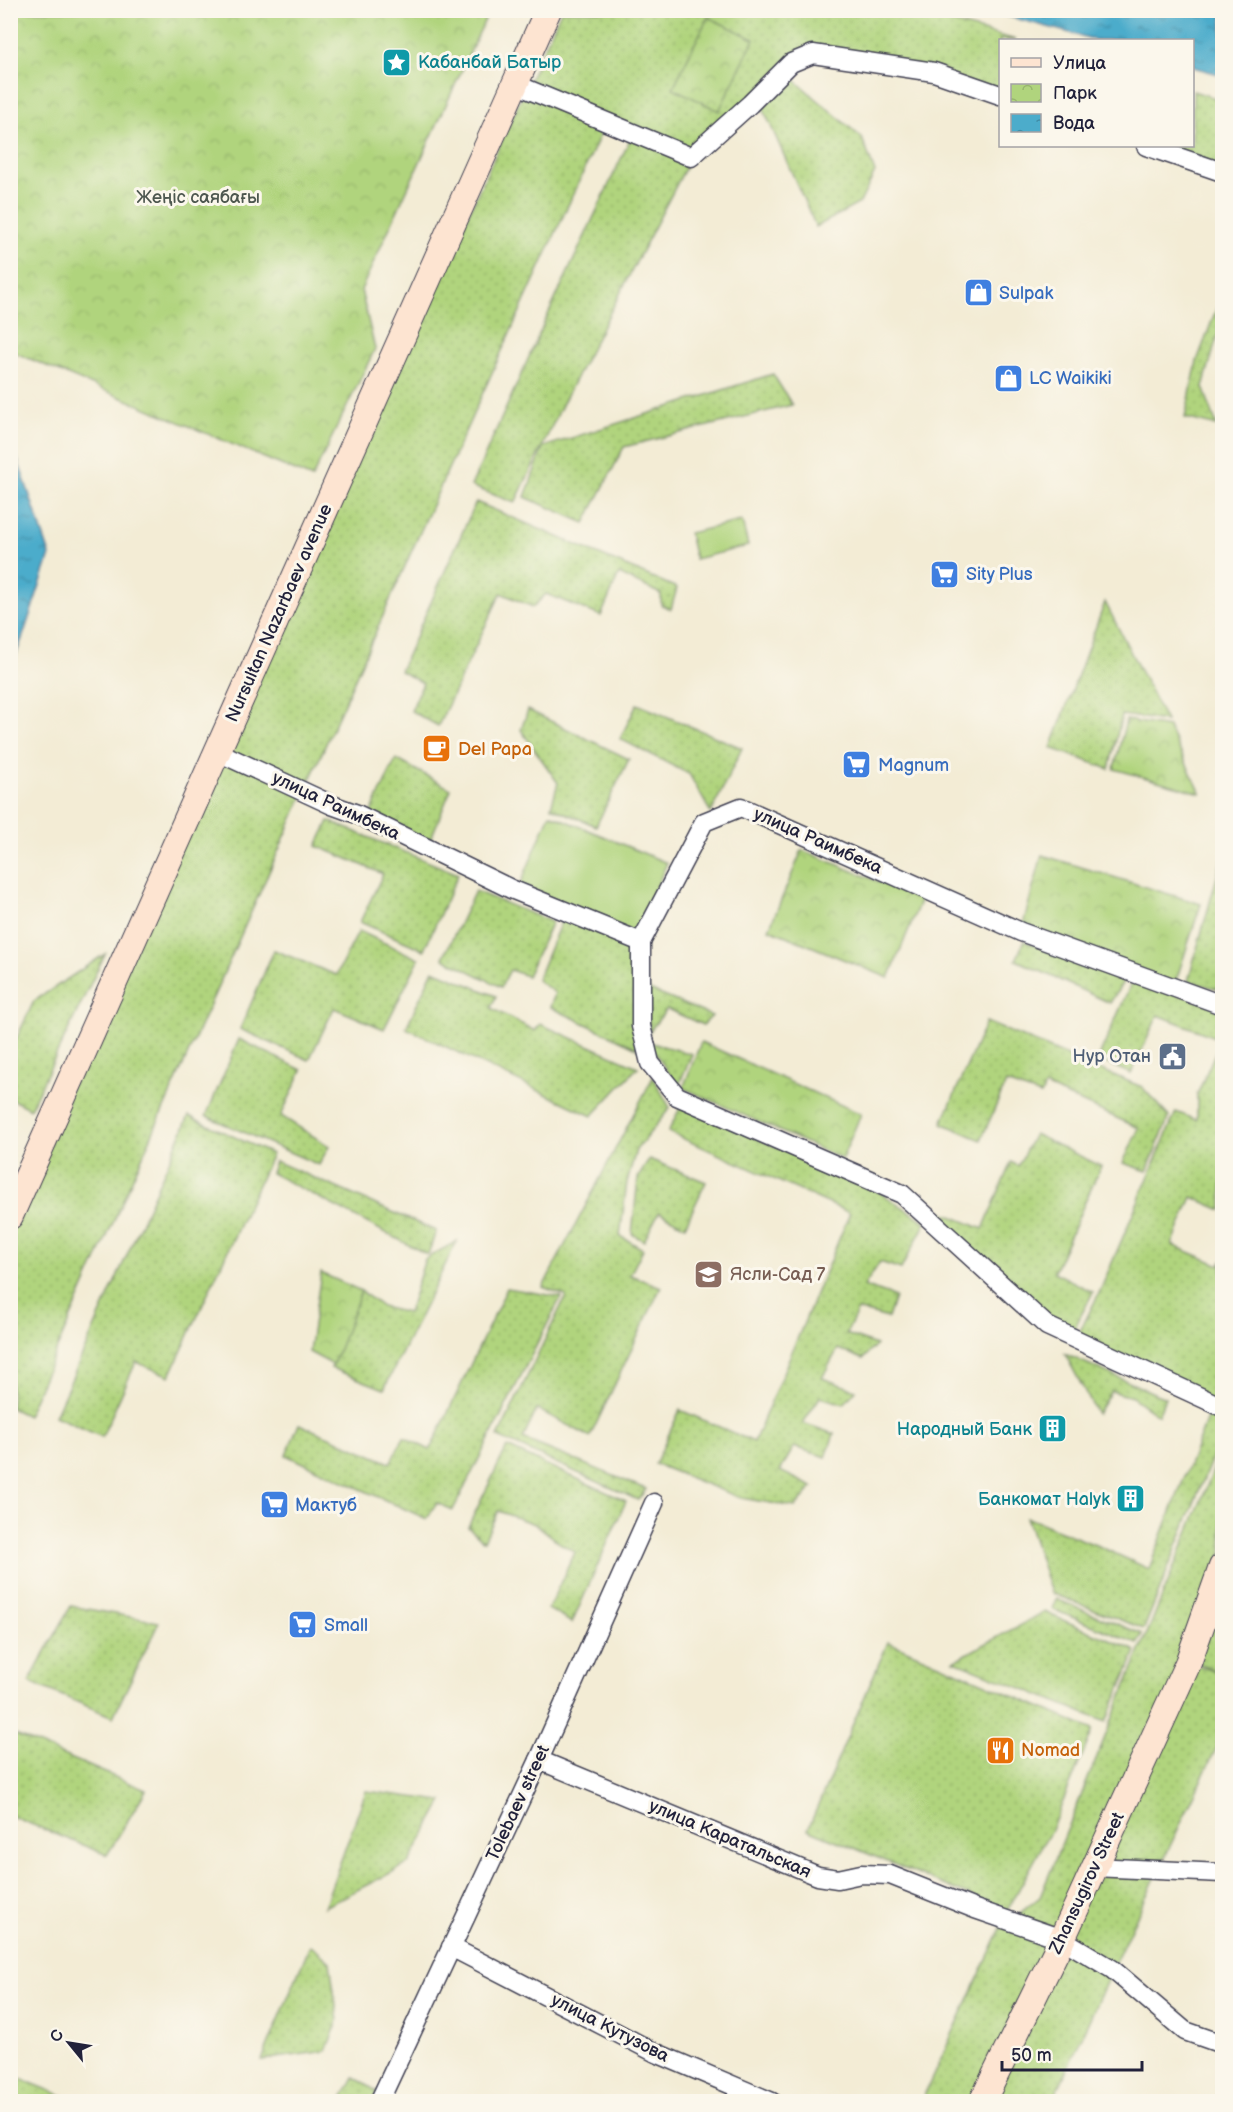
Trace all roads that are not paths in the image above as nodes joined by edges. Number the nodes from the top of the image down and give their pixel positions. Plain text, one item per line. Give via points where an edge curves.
1 (548, 10) edge
2 (515, 84) junction
3 (999, 95) edge
4 (1149, 147) edge
5 (1222, 172) edge
6 (218, 752) junction
7 (640, 942) junction
8 (1222, 1005) edge
9 (10, 1216) edge
10 (1222, 1407) edge
11 (654, 1503) dead end
12 (1222, 1568) edge
13 (539, 1760) junction
14 (1093, 1867) junction
15 (1222, 1873) edge
16 (1062, 1939) junction
17 (451, 1947) junction
18 (1222, 2044) edge
19 (379, 2102) edge
20 (772, 2102) edge
21 (982, 2102) edge

1 - 2 main road, Nursultan Nazarbaev avenue
2 - 3 street via 691,157 791,63 813,54 934,72
2 - 6 main road, Nursultan Nazarbaev avenue
4 - 5 street
6 - 7 street, улица Раимбека via 511,889
6 - 9 main road, Nursultan Nazarbaev avenue
7 - 8 street, улица Раимбека via 704,822 741,807 1021,932
7 - 10 street via 641,1026 650,1063 677,1096 902,1194 1047,1326
11 - 13 street, Tolebaev street
12 - 14 main road, Zhansugirov Street via 1188,1663
13 - 16 street, улица Каратальская via 818,1876 838,1879 861,1874 890,1875
13 - 17 street, Tolebaev street
14 - 15 street
14 - 16 main road, Zhansugirov Street
16 - 18 street, улица Каратальская via 1112,1969 1185,2031
16 - 21 main road, Zhansugirov Street
17 - 19 street, Tolebaev street
17 - 20 street, улица Кутузова via 654,2052

